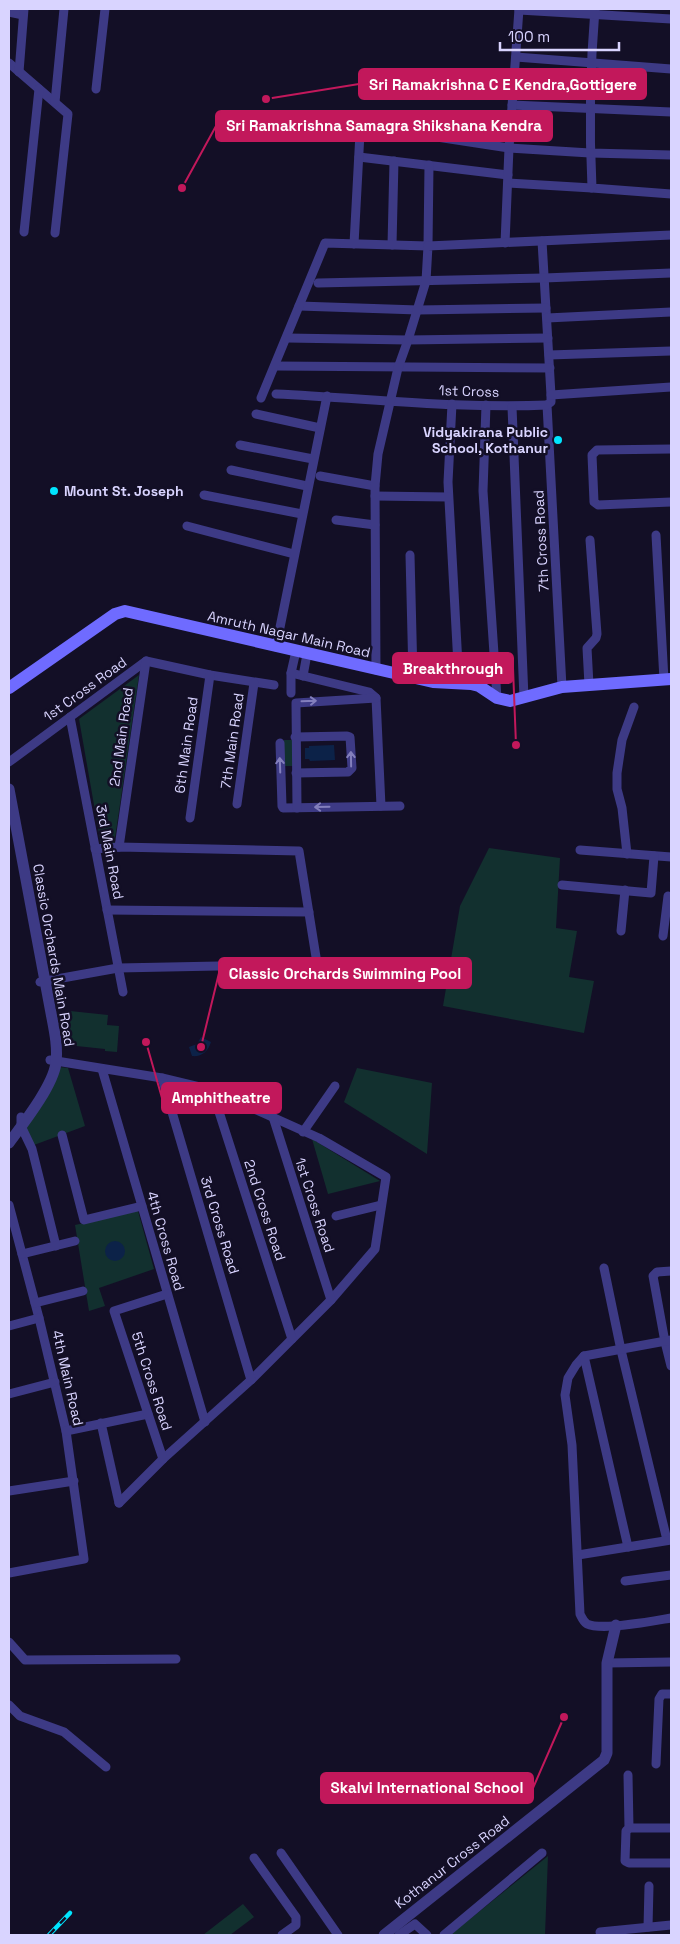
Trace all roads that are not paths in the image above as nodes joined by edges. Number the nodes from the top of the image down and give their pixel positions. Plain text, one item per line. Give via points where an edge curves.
1 (64, 9) edge
2 (105, 9) edge
3 (519, 9) edge
4 (9, 12) edge
5 (24, 12) edge
6 (595, 12) edge
7 (671, 20) edge
8 (516, 57) junction
9 (9, 63) edge
10 (591, 63) junction
11 (671, 69) edge
12 (20, 72) junction
13 (39, 88) junction
14 (96, 89) dead end
15 (55, 102) junction
16 (512, 105) junction
17 (590, 108) junction
18 (671, 112) edge
19 (509, 148) junction
20 (590, 154) junction
21 (671, 155) edge
22 (359, 157) junction
23 (394, 161) junction
24 (429, 165) junction
25 (508, 179) junction
26 (592, 188) junction
27 (671, 194) edge
28 (24, 232) dead end
29 (55, 233) dead end
30 (671, 235) edge
31 (542, 241) junction
32 (505, 243) junction
33 (354, 244) junction
34 (392, 245) junction
35 (428, 246) junction
36 (671, 273) edge
37 (544, 278) junction
38 (426, 281) junction
39 (318, 283) dead end
40 (300, 306) junction
41 (546, 308) junction
42 (418, 310) junction
43 (671, 312) edge
44 (547, 318) junction
45 (287, 338) junction
46 (548, 338) junction
47 (408, 340) junction
48 (671, 351) edge
49 (549, 355) junction
50 (275, 366) junction
51 (398, 368) junction
52 (550, 368) junction
53 (671, 387) edge
54 (276, 394) dead end
55 (551, 395) junction
56 (327, 396) junction
57 (261, 398) dead end
58 (390, 402) junction
59 (452, 404) junction
60 (486, 405) junction
61 (547, 405) junction
62 (512, 407) junction
63 (256, 414) dead end
64 (320, 428) junction
65 (240, 445) dead end
66 (671, 449) edge
67 (313, 459) junction
68 (231, 470) dead end
69 (320, 476) dead end
70 (308, 486) junction
71 (375, 486) junction
72 (204, 495) dead end
73 (375, 496) junction
74 (448, 497) junction
75 (671, 502) edge
76 (302, 514) junction
77 (336, 520) dead end
78 (375, 525) junction
79 (187, 526) dead end
80 (656, 535) dead end
81 (590, 540) dead end
82 (294, 554) junction
83 (410, 555) dead end
84 (276, 646) junction
85 (302, 653) junction
86 (146, 661) junction
87 (376, 670) junction
88 (291, 673) junction
89 (210, 675) junction
90 (302, 676) junction
91 (413, 676) junction
92 (668, 680) edge
93 (254, 683) junction
94 (459, 683) junction
95 (274, 685) dead end
96 (589, 685) junction
97 (562, 687) junction
98 (9, 688) edge
99 (291, 693) dead end
100 (376, 698) junction
101 (497, 698) junction
102 (524, 698) junction
103 (634, 707) dead end
104 (70, 717) junction
105 (295, 737) junction
106 (280, 743) dead end
107 (9, 762) edge
108 (296, 773) junction
109 (9, 789) edge
110 (237, 804) dead end
111 (381, 806) junction
112 (400, 806) dead end
113 (297, 808) junction
114 (190, 818) dead end
115 (9, 820) edge
116 (118, 847) junction
117 (95, 849) junction
118 (580, 850) dead end
119 (627, 854) junction
120 (654, 856) junction
121 (671, 857) edge
122 (562, 885) dead end
123 (625, 890) junction
124 (651, 893) junction
125 (670, 896) edge
126 (107, 910) junction
127 (309, 912) junction
128 (621, 931) dead end
129 (663, 936) dead end
130 (318, 964) junction
131 (118, 968) junction
132 (42, 982) junction
133 (320, 982) dead end
134 (123, 992) dead end
135 (53, 1060) junction
136 (102, 1069) junction
137 (162, 1078) junction
138 (335, 1086) dead end
139 (212, 1090) junction
140 (273, 1117) junction
141 (21, 1122) junction
142 (303, 1132) junction
143 (9, 1133) edge
144 (62, 1135) dead end
145 (9, 1142) edge
146 (9, 1205) edge
147 (381, 1205) junction
148 (142, 1206) junction
149 (336, 1216) dead end
150 (76, 1241) dead end
151 (56, 1246) junction
152 (22, 1254) junction
153 (604, 1268) dead end
154 (671, 1271) edge
155 (83, 1291) dead end
156 (168, 1294) junction
157 (331, 1300) junction
158 (35, 1303) junction
159 (39, 1318) junction
160 (9, 1326) edge
161 (292, 1339) junction
162 (668, 1341) edge
163 (621, 1350) junction
164 (584, 1356) junction
165 (671, 1366) edge
166 (252, 1380) junction
167 (55, 1382) junction
168 (9, 1394) edge
169 (148, 1414) junction
170 (205, 1422) junction
171 (102, 1423) junction
172 (66, 1431) junction
173 (163, 1459) junction
174 (74, 1481) junction
175 (9, 1491) edge
176 (669, 1540) edge
177 (628, 1547) junction
178 (578, 1555) junction
179 (9, 1573) edge
180 (671, 1575) edge
181 (624, 1581) dead end
182 (671, 1618) edge
183 (616, 1626) junction
184 (9, 1642) edge
185 (176, 1659) dead end
186 (671, 1662) edge
187 (607, 1663) junction
188 (671, 1694) edge
189 (9, 1705) edge
190 (656, 1764) dead end
191 (106, 1767) dead end
192 (628, 1775) dead end
193 (629, 1828) junction
194 (671, 1828) edge
195 (542, 1852) dead end
196 (281, 1853) dead end
197 (254, 1858) dead end
198 (671, 1863) edge
199 (649, 1886) dead end
200 (671, 1925) edge
201 (648, 1927) junction
202 (600, 1932) dead end
203 (282, 1935) edge
204 (338, 1935) edge
205 (384, 1935) edge
206 (399, 1935) edge
207 (427, 1935) edge
208 (444, 1935) edge

1 - 15 street
2 - 14 street
3 - 6 street
3 - 8 street
4 - 5 street
5 - 12 street
6 - 7 street
6 - 10 street
8 - 10 street
8 - 16 street
9 - 12 street
10 - 11 street
10 - 17 street
12 - 13 street
13 - 15 street
13 - 28 street
15 - 29 street via 68,114
16 - 17 street
16 - 19 street
17 - 18 street
17 - 20 street
19 - 20 street
19 - 22 street via 369,126 360,133
19 - 25 street
20 - 21 street
20 - 26 street
22 - 23 street
22 - 33 street
23 - 24 street
23 - 34 street
24 - 25 street
24 - 35 street
25 - 26 street
25 - 32 street
26 - 27 street
30 - 31 street
31 - 32 street
31 - 37 street
32 - 35 street
33 - 34 street
33 - 40 street via 325,243
34 - 35 street
35 - 38 street
36 - 37 street
37 - 38 street
37 - 41 street
38 - 39 street
38 - 42 street
40 - 42 street
40 - 45 street
41 - 42 street
41 - 44 street
42 - 47 street
43 - 44 street
44 - 46 street
45 - 47 street
45 - 50 street
46 - 47 street
46 - 49 street
47 - 51 street
48 - 49 street
49 - 52 street
50 - 51 street
50 - 57 street
51 - 52 street
51 - 58 street
52 - 55 street
53 - 55 street
54 - 56 street
55 - 61 street, 7th Cross Road via 551,402
56 - 58 street
56 - 64 street
58 - 59 street, 1st Cross
58 - 71 street via 378,454
59 - 60 street, 1st Cross
59 - 74 street
60 - 62 street, 1st Cross
60 - 101 street via 483,490
61 - 62 street, 1st Cross
61 - 97 street, 7th Cross Road
62 - 102 street
63 - 64 street
64 - 67 street
65 - 67 street
66 - 75 street via 597,450 592,455 594,502 598,505
67 - 70 street
68 - 70 street
69 - 71 street
70 - 76 street
71 - 73 street
72 - 76 street
73 - 74 street
73 - 78 street
74 - 94 street
76 - 82 street
77 - 78 street
78 - 87 street
79 - 82 street
80 - 92 street
81 - 96 street via 597,634 586,648
82 - 84 street
83 - 91 street
84 - 85 main road, Amruth Nagar Main Road
84 - 98 main road, Amruth Nagar Main Road via 121,612
85 - 87 main road, Amruth Nagar Main Road
85 - 88 street
85 - 90 street
86 - 89 street, 1st Cross Road
86 - 104 street, 1st Cross Road
86 - 116 street, 2nd Main Road
87 - 91 main road, Amruth Nagar Main Road
88 - 90 street
88 - 99 street
89 - 93 street, 1st Cross Road
89 - 114 street, 6th Main Road
90 - 100 street via 369,692
91 - 94 main road, Amruth Nagar Main Road via 433,682
92 - 96 main road, Amruth Nagar Main Road
93 - 95 street, 1st Cross Road
93 - 110 street, 7th Main Road
94 - 101 main road, Amruth Nagar Main Road via 479,686
96 - 97 main road, Amruth Nagar Main Road
97 - 102 main road, Amruth Nagar Main Road
105 -> 100 street via 296,703
100 - 111 street
101 - 102 main road, Amruth Nagar Main Road
103 - 119 street via 622,740 617,773
104 - 107 street, 1st Cross Road
104 - 117 street, 3rd Main Road
105 - 108 street
108 -> 105 street via 348,772 352,768 351,740 347,736
113 -> 106 street via 282,806
108 - 113 street
109 - 132 street, Classic Orchards Main Road
111 - 112 street
111 -> 113 street
115 - 132 street, Classic Orchards Main Road
116 - 117 street
116 - 127 street via 299,851
117 - 126 street, 3rd Main Road
118 - 119 street
119 - 120 street
120 - 121 street
120 - 124 street
122 - 123 street
123 - 124 street
123 - 128 street
124 - 125 street
125 - 129 street
126 - 127 street
126 - 131 street, 3rd Main Road
127 - 130 street
130 - 131 street
130 - 133 street
131 - 132 street
131 - 134 street, 3rd Main Road
132 - 135 street, Classic Orchards Main Road via 56,1045
135 - 136 street
135 - 141 street, Classic Orchards Main Road via 44,1092
136 - 137 street
136 - 148 street, 4th Cross Road
137 - 139 street
137 - 166 street, 3rd Cross Road
138 - 142 street
139 - 140 street
139 - 161 street, 2nd Cross Road
140 - 142 street
140 - 157 street, 1st Cross Road
141 - 143 street, Classic Orchards Main Road
141 - 145 street, Classic Orchards Main Road
141 - 151 street via 32,1149
142 - 147 street via 320,1138 386,1177
144 - 148 street via 84,1220
146 - 152 street, 4th Main Road
147 - 149 street
147 - 157 street via 375,1249
148 - 156 street, 4th Cross Road
150 - 151 street
151 - 152 street
152 - 158 street, 4th Main Road
153 - 163 street
154 - 162 street via 657,1272 653,1276
155 - 158 street
156 - 169 street, 5th Cross Road via 114,1311
156 - 170 street, 4th Cross Road
157 - 161 street
158 - 159 street, 4th Main Road
159 - 160 street
159 - 167 street, 4th Main Road
161 - 166 street
162 - 163 street
162 - 165 street
163 - 164 street
163 - 176 street
164 - 177 street
164 - 178 street via 568,1378 565,1395 572,1445
166 - 170 street
167 - 168 street
167 - 172 street, 4th Main Road
169 - 171 street
169 - 173 street, 5th Cross Road
170 - 173 street
171 - 172 street
171 - 173 street via 119,1502
172 - 174 street, 4th Main Road
174 - 175 street
174 - 179 street, 4th Main Road via 84,1559
176 - 177 street
177 - 178 street
178 - 183 street via 580,1614 591,1625
180 - 181 street
182 - 183 street
183 - 187 street, Kothanur Cross Road
184 - 185 street via 25,1660
186 - 187 street
187 - 205 street, Kothanur Cross Road via 607,1753 604,1760
188 - 190 street via 662,1694 659,1699
189 - 191 street via 20,1716 64,1732
192 - 193 street
193 - 194 street
193 - 198 street via 626,1831 626,1862
195 - 208 street
196 - 204 street
197 - 203 street via 296,1917 296,1925
199 - 201 street
200 - 201 street
201 - 202 street
206 - 207 street via 415,1924

